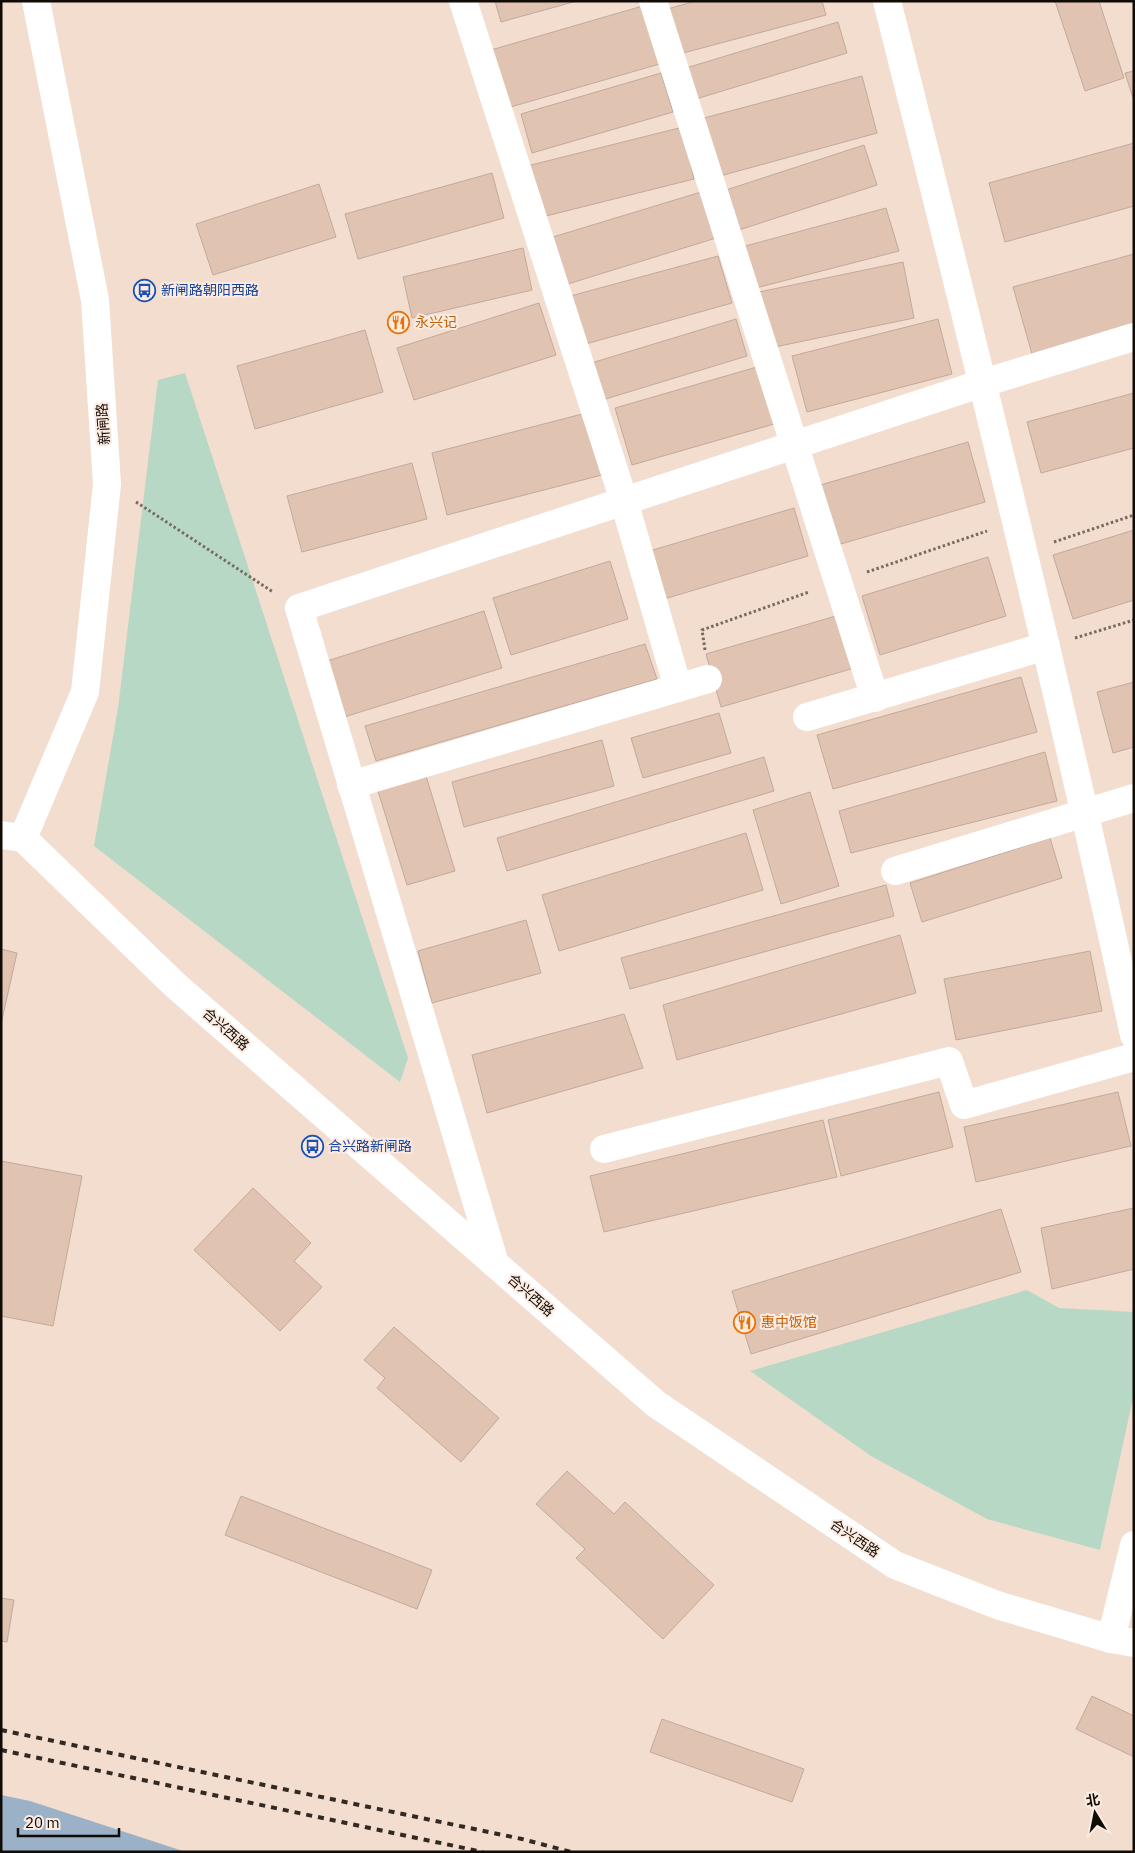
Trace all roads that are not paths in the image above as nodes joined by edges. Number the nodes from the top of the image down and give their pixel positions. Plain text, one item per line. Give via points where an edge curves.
1 (36, 1) edge
2 (463, 1) edge
3 (653, 1) edge
4 (887, 1) edge
5 (1134, 337) edge
6 (983, 383) junction
7 (794, 445) junction
8 (624, 501) junction
9 (1046, 646) junction
10 (708, 679) dead end
11 (678, 688) junction
12 (875, 698) junction
13 (807, 717) dead end
14 (351, 785) junction
15 (1134, 798) edge
16 (1086, 813) junction
17 (12, 837) edge
18 (895, 871) dead end
19 (1134, 1035) edge
20 (1134, 1057) edge
21 (604, 1149) dead end
22 (495, 1264) junction
23 (1134, 1545) edge
24 (1122, 1641) edge

1 - 17 street, 新闸路 via 95,300 108,484 85,692
2 - 8 street
3 - 7 street
4 - 6 street
5 - 6 street
6 - 7 street
6 - 9 street
7 - 8 street
7 - 12 street
8 - 11 street
8 - 14 street via 299,608
9 - 12 street
9 - 16 street
10 - 11 street
11 - 14 street
12 - 13 street
14 - 22 street
15 - 16 street
16 - 18 street
16 - 19 street
17 - 22 street, 合兴西路 via 175,985
20 - 21 street via 964,1105 949,1061
22 - 24 street, 合兴西路 via 656,1404 895,1565 997,1605
23 - 24 street

